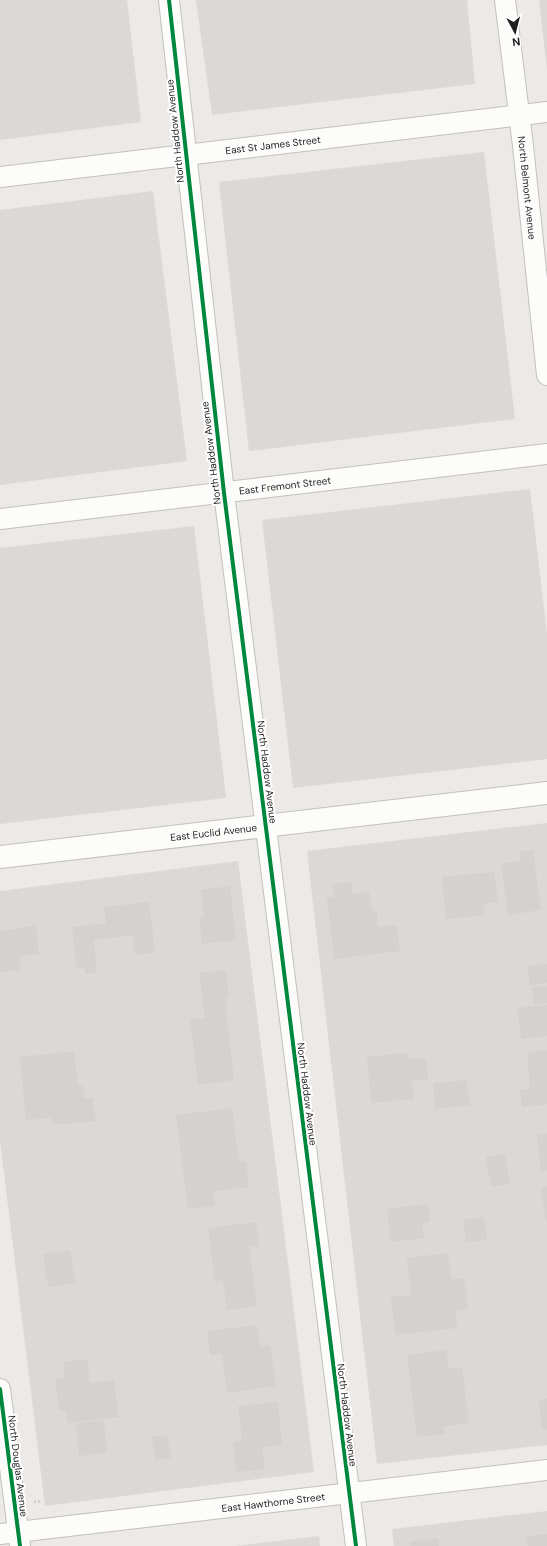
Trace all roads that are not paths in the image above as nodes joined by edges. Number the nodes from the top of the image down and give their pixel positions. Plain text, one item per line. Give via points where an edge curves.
1 (169, 0) edge
2 (505, 0) edge
3 (547, 112) edge
4 (520, 116) junction
5 (186, 155) junction
6 (0, 177) edge
7 (547, 375) edge
8 (547, 454) edge
9 (224, 493) junction
10 (0, 520) edge
11 (547, 793) edge
12 (265, 826) junction
13 (0, 857) edge
14 (0, 1389) edge
15 (547, 1470) edge
16 (349, 1494) junction
17 (13, 1537) edge
18 (356, 1546) edge

1 - 5 street, North Haddow Avenue
2 - 4 street, North Belmont Avenue
3 - 4 street, East St James Street
4 - 5 street, East St James Street
4 - 7 street, North Belmont Avenue
5 - 6 street, East St James Street
5 - 9 street, North Haddow Avenue
8 - 9 street, East Fremont Street
9 - 10 street, East Fremont Street
9 - 12 street, North Haddow Avenue
11 - 12 street, East Euclid Avenue
12 - 13 street, East Euclid Avenue
12 - 16 street, North Haddow Avenue
14 - 17 street, North Douglas Avenue
15 - 16 street, East Hawthorne Street
16 - 17 street, East Hawthorne Street
16 - 18 street, North Haddow Avenue

